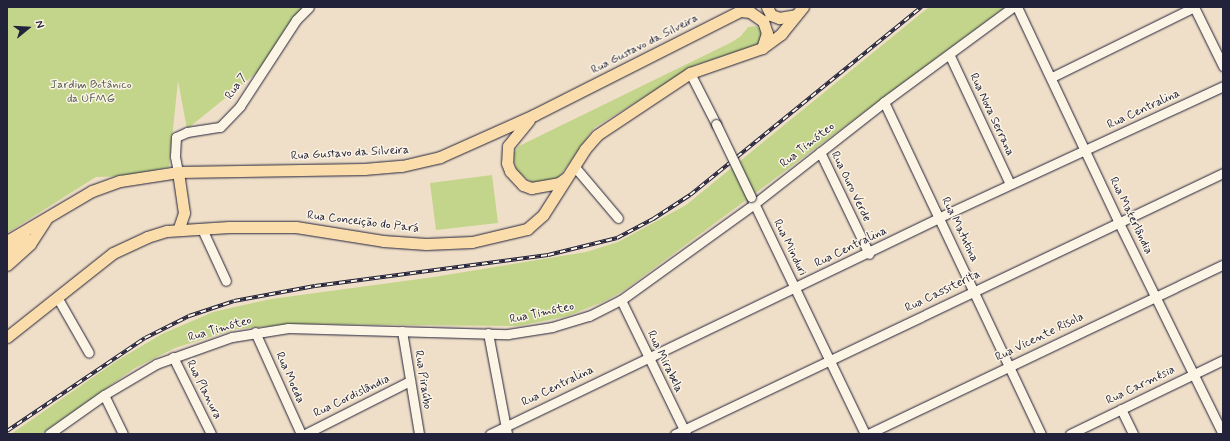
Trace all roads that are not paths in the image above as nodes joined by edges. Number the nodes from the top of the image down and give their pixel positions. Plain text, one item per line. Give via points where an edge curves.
1 (309, 7) edge
2 (767, 7) edge
3 (1013, 7) edge
4 (1017, 7) edge
5 (1194, 7) edge
6 (744, 9) edge
7 (799, 11) edge
8 (762, 48) junction
9 (950, 56) junction
10 (1223, 66) edge
11 (690, 73) junction
12 (1052, 77) junction
13 (1223, 86) edge
14 (884, 102) junction
15 (534, 115) junction
16 (1086, 150) junction
17 (820, 152) junction
18 (175, 156) junction
19 (574, 166) junction
20 (178, 172) junction
21 (1223, 173) edge
22 (161, 174) junction
23 (568, 176) junction
24 (1010, 184) junction
25 (753, 200) junction
26 (47, 217) junction
27 (940, 217) junction
28 (618, 218) dead end
29 (1119, 223) junction
30 (202, 229) junction
31 (178, 230) junction
32 (7, 241) edge
33 (7, 252) edge
34 (869, 254) junction
35 (7, 265) edge
36 (1223, 265) edge
37 (226, 281) dead end
38 (795, 288) junction
39 (974, 290) junction
40 (57, 296) junction
41 (1156, 296) junction
42 (621, 300) junction
43 (402, 330) junction
44 (255, 332) junction
45 (488, 333) junction
46 (7, 337) edge
47 (89, 353) dead end
48 (648, 356) junction
49 (173, 357) junction
50 (1223, 360) edge
51 (830, 361) junction
52 (1011, 365) junction
53 (1194, 374) junction
54 (410, 381) junction
55 (104, 395) junction
56 (1121, 409) junction
57 (506, 430) edge
58 (685, 432) edge
59 (49, 434) edge
60 (123, 434) edge
61 (211, 434) edge
62 (301, 434) edge
63 (304, 434) edge
64 (419, 434) edge
65 (490, 434) edge
66 (675, 434) edge
67 (865, 434) edge
68 (868, 434) edge
69 (1041, 434) edge
70 (1070, 434) edge
71 (1133, 434) edge
72 (1222, 434) edge

1 - 18 street, Rua 7 via 296,20 240,106 220,127 187,132 176,137
2 - 7 main road via 771,15 779,18
3 - 9 street, Rua Timóteo
4 - 12 street, Rua Materlândia
5 - 10 street
5 - 12 street
6 - 8 main road via 763,21 767,33
6 - 15 main road, Rua Gustavo da Silveira
7 - 8 main road, Rua Conceição do Pará via 781,34
8 - 11 main road, Rua Conceição do Pará
9 - 14 street, Rua Timóteo
9 - 24 street, Rua Nova Serrana
11 - 19 main road, Rua Conceição do Pará via 597,135
11 - 25 street, Rua Minduri, bridge
12 - 16 street, Rua Materlândia
13 - 16 street, Rua Centralina
14 - 17 street, Rua Timóteo
14 - 27 street, Rua Matutina
15 - 20 main road, Rua Gustavo da Silveira via 440,158 402,166
15 - 23 main road via 508,146 507,163 510,171 523,185 530,188 559,183
16 - 24 street, Rua Centralina
16 - 29 street, Rua Materlândia
17 - 25 street, Rua Timóteo
17 - 34 street, Rua Ouro Verde
18 - 20 street, Rua 7
18 - 22 street
19 - 23 main road, Rua Conceição do Pará
19 - 28 street
20 - 22 main road, Rua Gustavo da Silveira
20 - 31 main road via 184,213
21 - 29 street, Rua Cassiterita
22 - 26 main road, Rua Gustavo da Silveira via 105,185
23 - 30 main road, Rua Conceição do Pará via 543,215 527,229 472,242 426,244 383,241 296,227
24 - 27 street, Rua Centralina
25 - 38 street, Rua Minduri
25 - 42 street, Rua Timóteo
26 - 32 main road, Rua Gustavo da Silveira
26 - 33 main road, Rua Gustavo da Silveira
26 - 35 main road via 30,244
27 - 34 street, Rua Centralina
27 - 39 street, Rua Matutina
29 - 39 street, Rua Cassiterita
29 - 41 street, Rua Materlândia
30 - 31 main road, Rua Conceição do Pará
30 - 37 street
31 - 40 main road, Rua Conceição do Pará via 147,237 119,250
34 - 38 street, Rua Centralina
36 - 41 street, Rua Vicente Risola
38 - 48 street, Rua Centralina
38 - 51 street, Rua Minduri
39 - 51 street, Rua Cassiterita
39 - 52 street, Rua Matutina
40 - 46 main road, Rua Conceição do Pará
40 - 47 street
41 - 52 street, Rua Vicente Risola
41 - 53 street, Rua Materlândia
42 - 45 street, Rua Timóteo via 572,322 531,331
42 - 48 street, Rua Mirabela
43 - 44 street, Rua Timóteo via 288,328
43 - 45 street, Rua Timóteo
43 - 54 street, Rua Piraúbo
44 - 49 street, Rua Timóteo via 211,342
44 - 62 street, Rua Moeda
45 - 57 street
48 - 57 street, Rua Centralina
48 - 58 street, Rua Mirabela
49 - 55 street, Rua Timóteo
49 - 61 street, Rua Planura
50 - 53 street, Rua Carmésia
51 - 58 street, Rua Cassiterita
51 - 67 street, Rua Minduri
52 - 68 street, Rua Vicente Risola
52 - 69 street, Rua Matutina
53 - 56 street, Rua Carmésia
53 - 72 street, Rua Materlândia
54 - 63 street, Rua Cordislândia
54 - 64 street, Rua Piraúbo
55 - 59 street, Rua Timóteo
55 - 60 street
56 - 70 street, Rua Carmésia
56 - 71 street
57 - 65 street, Rua Centralina
58 - 66 street, Rua Cassiterita

